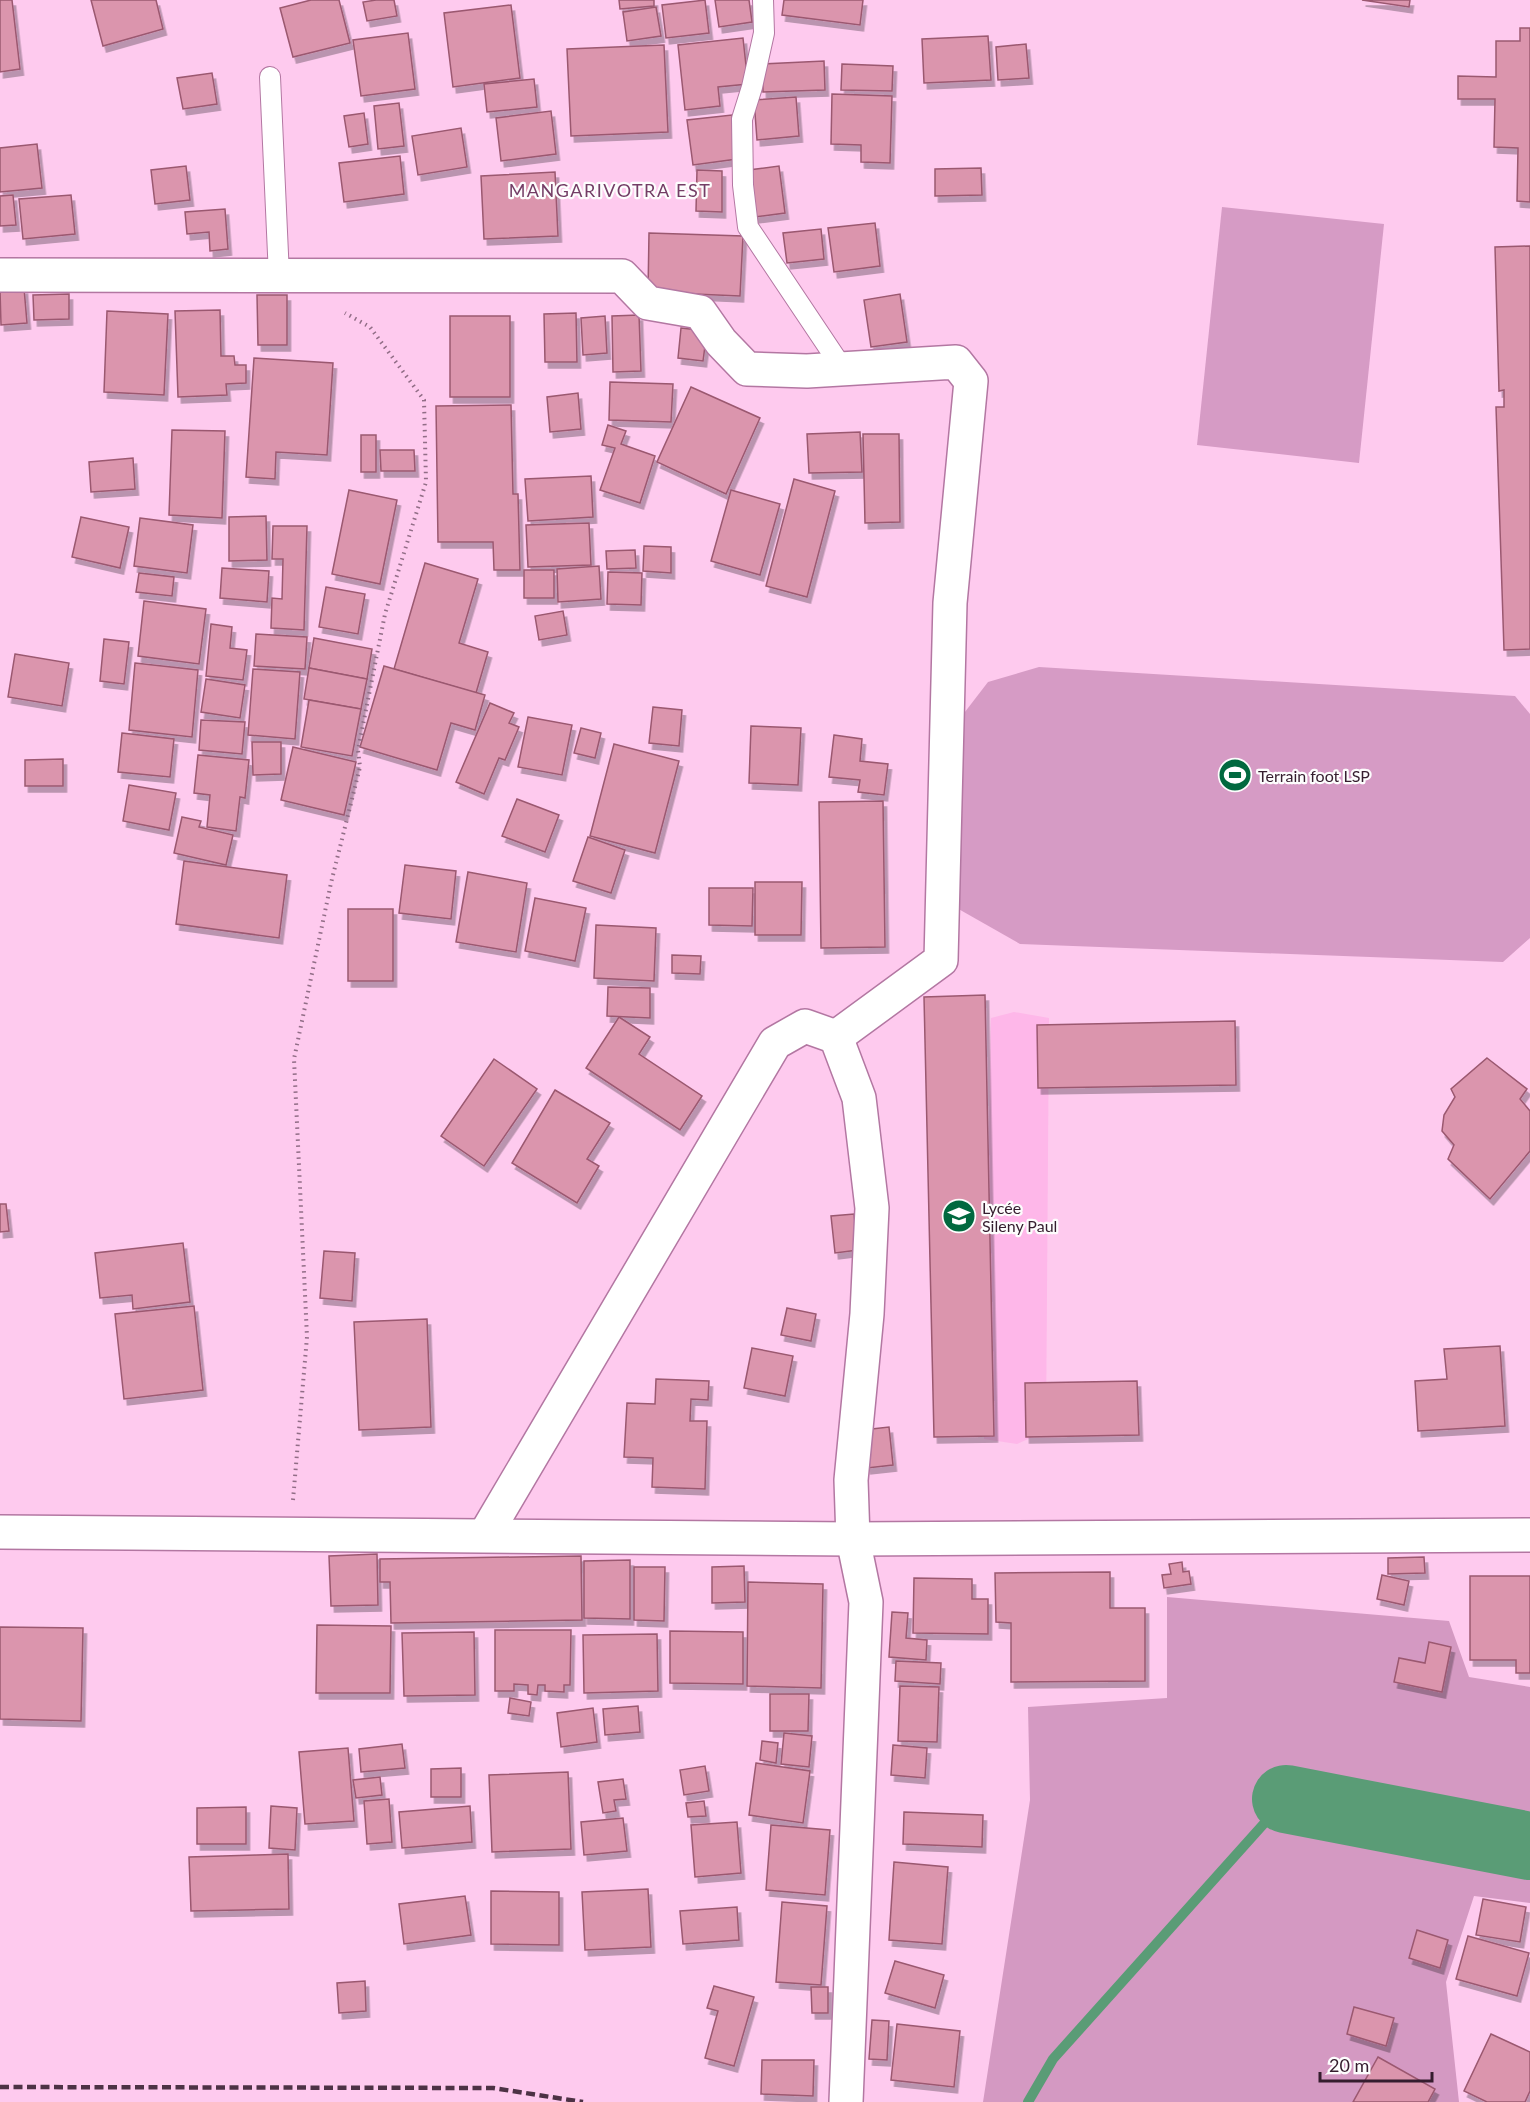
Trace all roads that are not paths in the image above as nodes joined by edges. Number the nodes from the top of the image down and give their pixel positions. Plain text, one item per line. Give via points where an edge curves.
1 (763, 0) edge
2 (270, 77) dead end
3 (0, 275) edge
4 (279, 276) junction
5 (843, 369) junction
6 (836, 1037) junction
7 (0, 1532) edge
8 (1530, 1534) edge
9 (484, 1535) junction
10 (853, 1539) junction
11 (846, 2102) edge

1 - 5 lane via 764,33 742,119 748,227
2 - 4 lane
3 - 4 street
4 - 5 street via 622,276 648,303 700,312 747,369
5 - 6 street via 956,362 971,381 950,603 941,960
6 - 9 street via 805,1026 775,1043
6 - 10 street via 859,1098 872,1208 867,1314 851,1480
7 - 9 street
8 - 10 street
9 - 10 street
10 - 11 street via 866,1602

